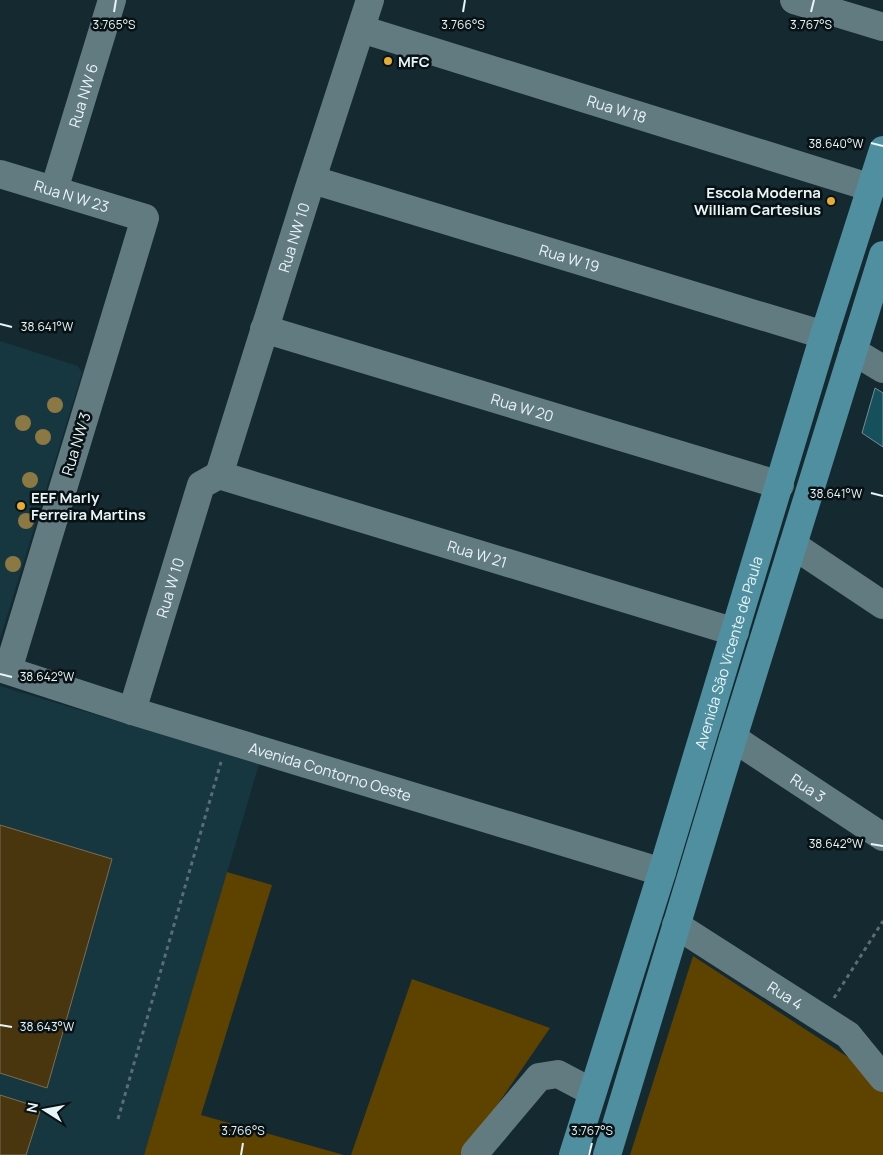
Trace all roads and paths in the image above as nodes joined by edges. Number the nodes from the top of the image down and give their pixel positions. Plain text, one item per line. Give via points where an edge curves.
1 (112, 0) edge
2 (370, 0) edge
3 (794, 0) edge
4 (883, 27) edge
5 (361, 29) junction
6 (883, 150) edge
7 (0, 174) edge
8 (313, 180) junction
9 (872, 188) junction
10 (54, 190) junction
11 (144, 218) joint
12 (883, 254) edge
13 (264, 329) junction
14 (824, 335) junction
15 (853, 351) junction
16 (883, 369) edge
17 (219, 475) junction
18 (780, 484) junction
19 (793, 545) junction
20 (883, 605) edge
21 (735, 632) junction
22 (4, 669) edge
23 (132, 710) junction
24 (733, 738) junction
25 (228, 740) junction
26 (883, 837) edge
27 (662, 872) junction
28 (883, 921) edge
29 (676, 925) junction
30 (821, 1019) junction
31 (883, 1078) edge
32 (592, 1092) junction
33 (118, 1119) dead end
34 (574, 1151) edge
35 (475, 1153) dead end
36 (603, 1155) edge
37 (607, 1155) edge

1 - 10 street, Rua NW 6
2 - 5 street, Rua NW 10
3 - 4 street
5 - 8 street, Rua NW 10
5 - 9 street, Rua W 18
6 - 9 main road, Avenida São Vicente de Paula
7 - 10 street, Rua N W 23
8 - 13 street, Rua NW 10
8 - 14 street, Rua W 19
9 - 14 main road, Avenida São Vicente de Paula
10 - 11 street, Rua N W 23
11 - 22 street, Rua NW 3
12 - 15 main road, Avenida São Vicente de Paula
13 - 17 street, Rua NW 10
13 - 18 street, Rua W 20
14 - 18 main road, Avenida São Vicente de Paula
15 - 16 street
15 - 19 main road, Avenida São Vicente de Paula
17 - 21 street, Rua W 21
17 - 23 street, Rua W 10 via 200,485
18 - 21 main road, Avenida São Vicente de Paula
19 - 20 street
19 - 24 main road, Avenida São Vicente de Paula
21 - 27 main road, Avenida São Vicente de Paula
22 - 23 street, Avenida Contorno Oeste
23 - 25 street, Avenida Contorno Oeste
24 - 26 street, Rua 3
24 - 29 main road, Avenida São Vicente de Paula
25 - 27 street, Avenida Contorno Oeste
25 - 33 path
27 - 32 main road, Avenida São Vicente de Paula
28 - 30 path
29 - 30 street, Rua 4
29 - 37 main road, Avenida São Vicente de Paula
30 - 31 street, Rua 4 via 848,1035
32 - 34 main road, Avenida São Vicente de Paula
32 - 35 street via 558,1074 540,1077
34 - 36 main road

